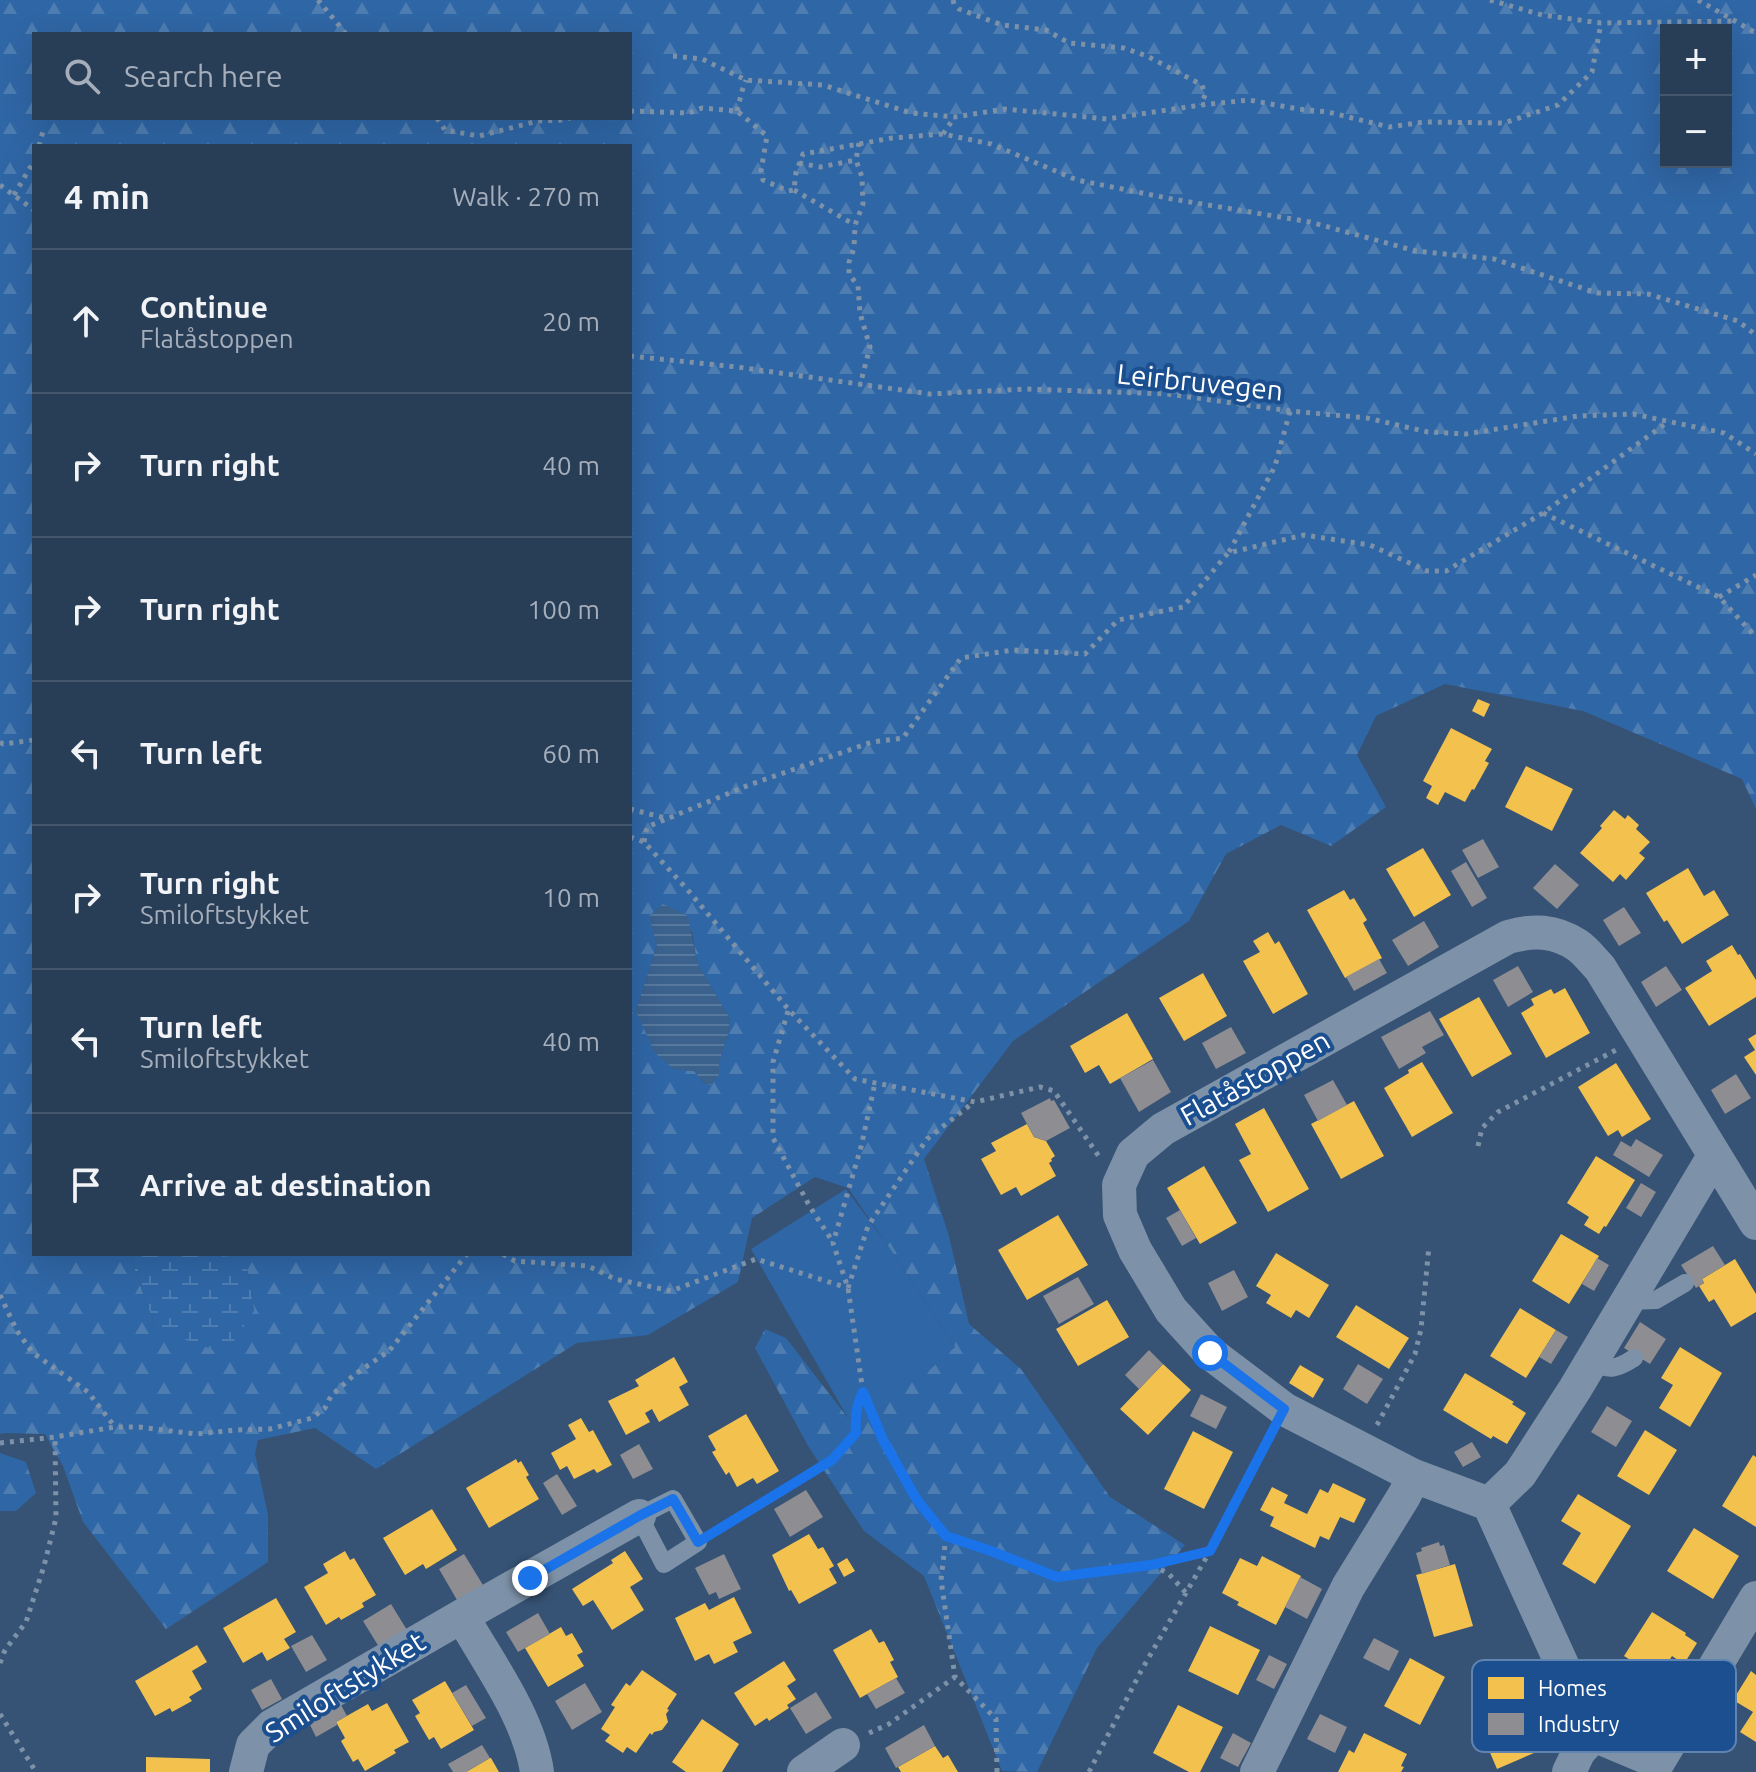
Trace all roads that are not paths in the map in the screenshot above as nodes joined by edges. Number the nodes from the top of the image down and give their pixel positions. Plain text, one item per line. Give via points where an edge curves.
1 (1714, 1156) junction
2 (1756, 1223) edge
3 (1685, 1283) dead end
4 (1628, 1301) junction
5 (1634, 1358) dead end
6 (1591, 1362) junction
7 (1414, 1476) junction
8 (1489, 1504) junction
9 (639, 1516) junction
10 (1756, 1598) edge
11 (462, 1616) junction
12 (1560, 1660) edge
13 (1724, 1660) edge
14 (843, 1745) road end
15 (1579, 1752) edge
16 (1633, 1752) edge
17 (1668, 1767) edge
18 (246, 1772) edge
19 (537, 1772) edge
20 (804, 1772) edge
21 (1257, 1772) edge
22 (1569, 1772) edge

1 - 2 street, Flatåstoppen
1 - 4 street
1 - 7 street, Flatåstoppen via 1600,968 1578,946 1531,931 1508,937 1163,1129 1133,1154 1119,1185 1120,1215 1171,1310 1210,1353 1284,1409
3 - 4 lane via 1656,1300
4 - 6 street
5 - 6 lane via 1619,1367
6 - 8 street via 1520,1474
7 - 8 street
7 - 21 street via 1348,1587
8 - 12 street
9 - 9 lane, Smiloftstykket via 664,1564 698,1542 673,1499
9 - 11 street, Smiloftstykket
10 - 13 street
11 - 18 street, Smiloftstykket via 272,1726 253,1745
11 - 19 street via 528,1735
14 - 20 street
15 - 22 street
16 - 17 street

